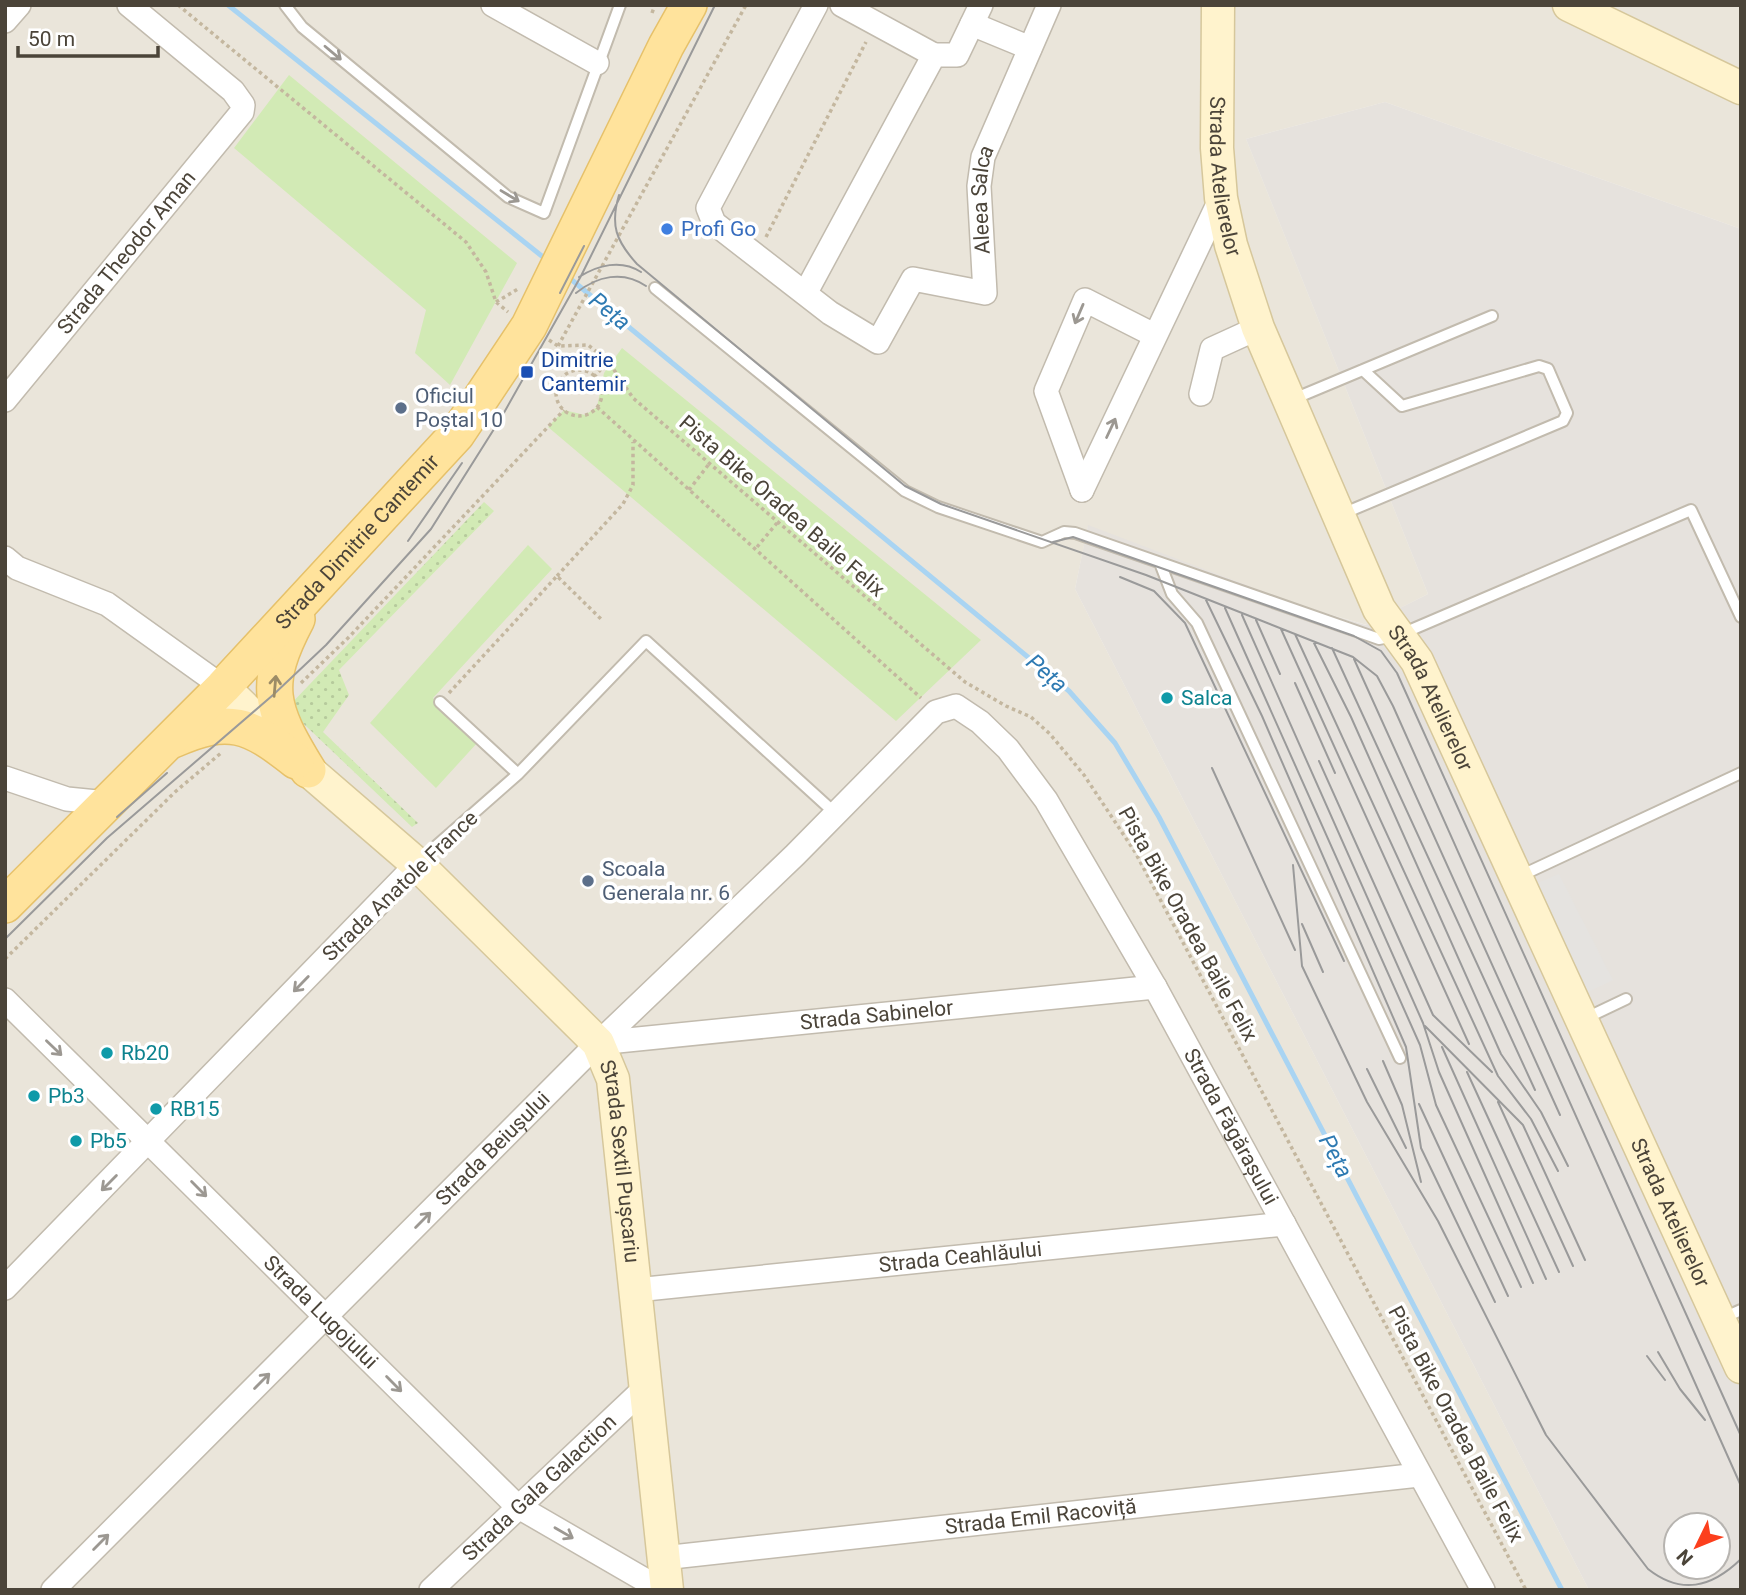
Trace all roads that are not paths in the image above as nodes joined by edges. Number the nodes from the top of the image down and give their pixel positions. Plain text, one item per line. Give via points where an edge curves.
1 (19, 5) edge
2 (129, 5) edge
3 (285, 5) edge
4 (493, 5) edge
5 (620, 5) edge
6 (680, 5) edge
7 (689, 5) edge
8 (816, 5) edge
9 (842, 5) edge
10 (1049, 5) edge
11 (1218, 5) edge
12 (1569, 5) edge
13 (976, 15) edge
14 (5, 21) edge
15 (666, 46) junction
16 (1030, 48) junction
17 (934, 55) junction
18 (597, 63) junction
19 (1741, 88) edge
20 (1221, 198) junction
21 (654, 288) dead end
22 (806, 292) junction
23 (1492, 316) dead end
24 (1258, 328) junction
25 (1154, 335) junction
26 (1363, 370) junction
27 (1201, 394) dead end
28 (5, 400) edge
29 (1289, 401) junction
30 (1338, 515) junction
31 (5, 558) edge
32 (1160, 563) junction
33 (312, 592) junction
34 (1741, 617) edge
35 (1399, 635) junction
36 (223, 687) junction
37 (440, 702) road end
38 (936, 712) joint
39 (263, 718) junction
40 (167, 743) junction
41 (307, 770) junction
42 (1741, 773) edge
43 (518, 774) junction
44 (10, 776) edge
45 (107, 803) junction
46 (836, 814) junction
47 (416, 864) junction
48 (1514, 879) junction
49 (5, 905) edge
50 (1155, 987) junction
51 (1626, 999) dead end
52 (5, 1000) edge
53 (1581, 1020) junction
54 (598, 1043) junction
55 (1400, 1058) dead end
56 (150, 1140) junction
57 (1284, 1224) junction
58 (5, 1288) edge
59 (636, 1290) junction
60 (1730, 1315) edge
61 (327, 1317) junction
62 (1741, 1367) edge
63 (646, 1387) junction
64 (1419, 1475) junction
65 (517, 1506) junction
66 (663, 1558) junction
67 (53, 1590) edge
68 (431, 1590) edge
69 (664, 1590) edge
70 (1483, 1590) edge

1 - 14 street
2 - 28 street, Strada Theodor Aman via 233,91 243,105 221,139
3 -> 18 lane via 302,27 508,197 544,213
4 - 18 street
5 - 18 lane
6 - 15 main road, Strada Dimitrie Cantemir
7 - 15 main road, Strada Dimitrie Cantemir
8 - 22 street, Aleea Salca via 708,208 714,223
9 - 17 street
10 - 16 street, Aleea Salca
11 - 20 main road, Strada Atelierelor
12 - 19 main road
13 - 16 street
13 - 17 street via 957,55
15 - 33 main road, Strada Dimitrie Cantemir via 568,251 536,290 502,369 457,433
16 - 22 street, Aleea Salca via 981,172 985,293 913,279 878,342 830,313
17 - 22 street
20 - 24 main road, Strada Atelierelor
20 - 25 street
21 - 32 lane via 919,499 1042,542 1069,531
23 - 26 lane
24 - 27 street via 1212,349
24 - 29 main road, Strada Atelierelor
25 -> 25 street via 1085,300 1046,391 1082,490
26 - 29 lane
26 - 30 lane via 1402,406 1539,366 1548,369 1567,413 1563,421
29 - 30 main road, Strada Atelierelor
30 - 35 main road, Strada Atelierelor via 1379,609
31 - 36 street via 18,568 107,604
32 - 35 lane via 1359,633 1379,639
32 - 55 lane via 1172,594 1197,623
33 - 36 main road, Strada Dimitrie Cantemir
39 -> 33 main road via 280,657
34 - 35 lane via 1691,510
35 - 48 main road, Strada Atelierelor via 1417,661
36 - 40 main road, Strada Dimitrie Cantemir
36 - 41 main road, Strada Sextil Pușcariu
37 - 43 lane
38 - 46 street, Strada Beiușului
38 - 50 street, Strada Făgărașului via 956,706 968,712 1028,773
39 - 40 main road via 209,726
39 - 41 main road
40 - 45 main road, Strada Dimitrie Cantemir
41 - 47 main road, Strada Sextil Pușcariu
42 - 48 lane
43 - 46 lane, Strada Anatole France via 646,641
43 - 47 lane, Strada Anatole France
44 - 45 street via 66,799
45 - 49 main road, Strada Dimitrie Cantemir
46 - 54 street, Strada Beiușului
47 - 54 main road, Strada Sextil Pușcariu
47 -> 56 street, Strada Anatole France
48 - 53 main road, Strada Atelierelor
50 - 54 street, Strada Sabinelor
50 - 57 street, Strada Făgărașului
51 - 53 lane
52 -> 56 street, Strada Lugojului
53 - 60 main road, Strada Atelierelor
54 - 59 main road, Strada Sextil Pușcariu via 613,1079
61 -> 54 street, Strada Beiușului
56 -> 58 street, Strada Anatole France
56 -> 61 street, Strada Lugojului
57 - 59 street, Strada Ceahlăului
57 - 64 street, Strada Făgărașului
59 - 63 main road, Strada Sextil Pușcariu
60 - 62 main road, Strada Atelierelor
61 -> 65 street, Strada Lugojului
67 -> 61 street, Strada Beiușului
63 - 65 street, Strada Gala Galaction
63 - 66 main road, Strada Sextil Pușcariu
64 - 66 street, Strada Emil Racoviță
64 - 70 street, Strada Făgărașului
65 - 68 street, Strada Gala Galaction
65 -> 69 street, Strada Lugojului
66 - 69 main road, Strada Sextil Pușcariu

